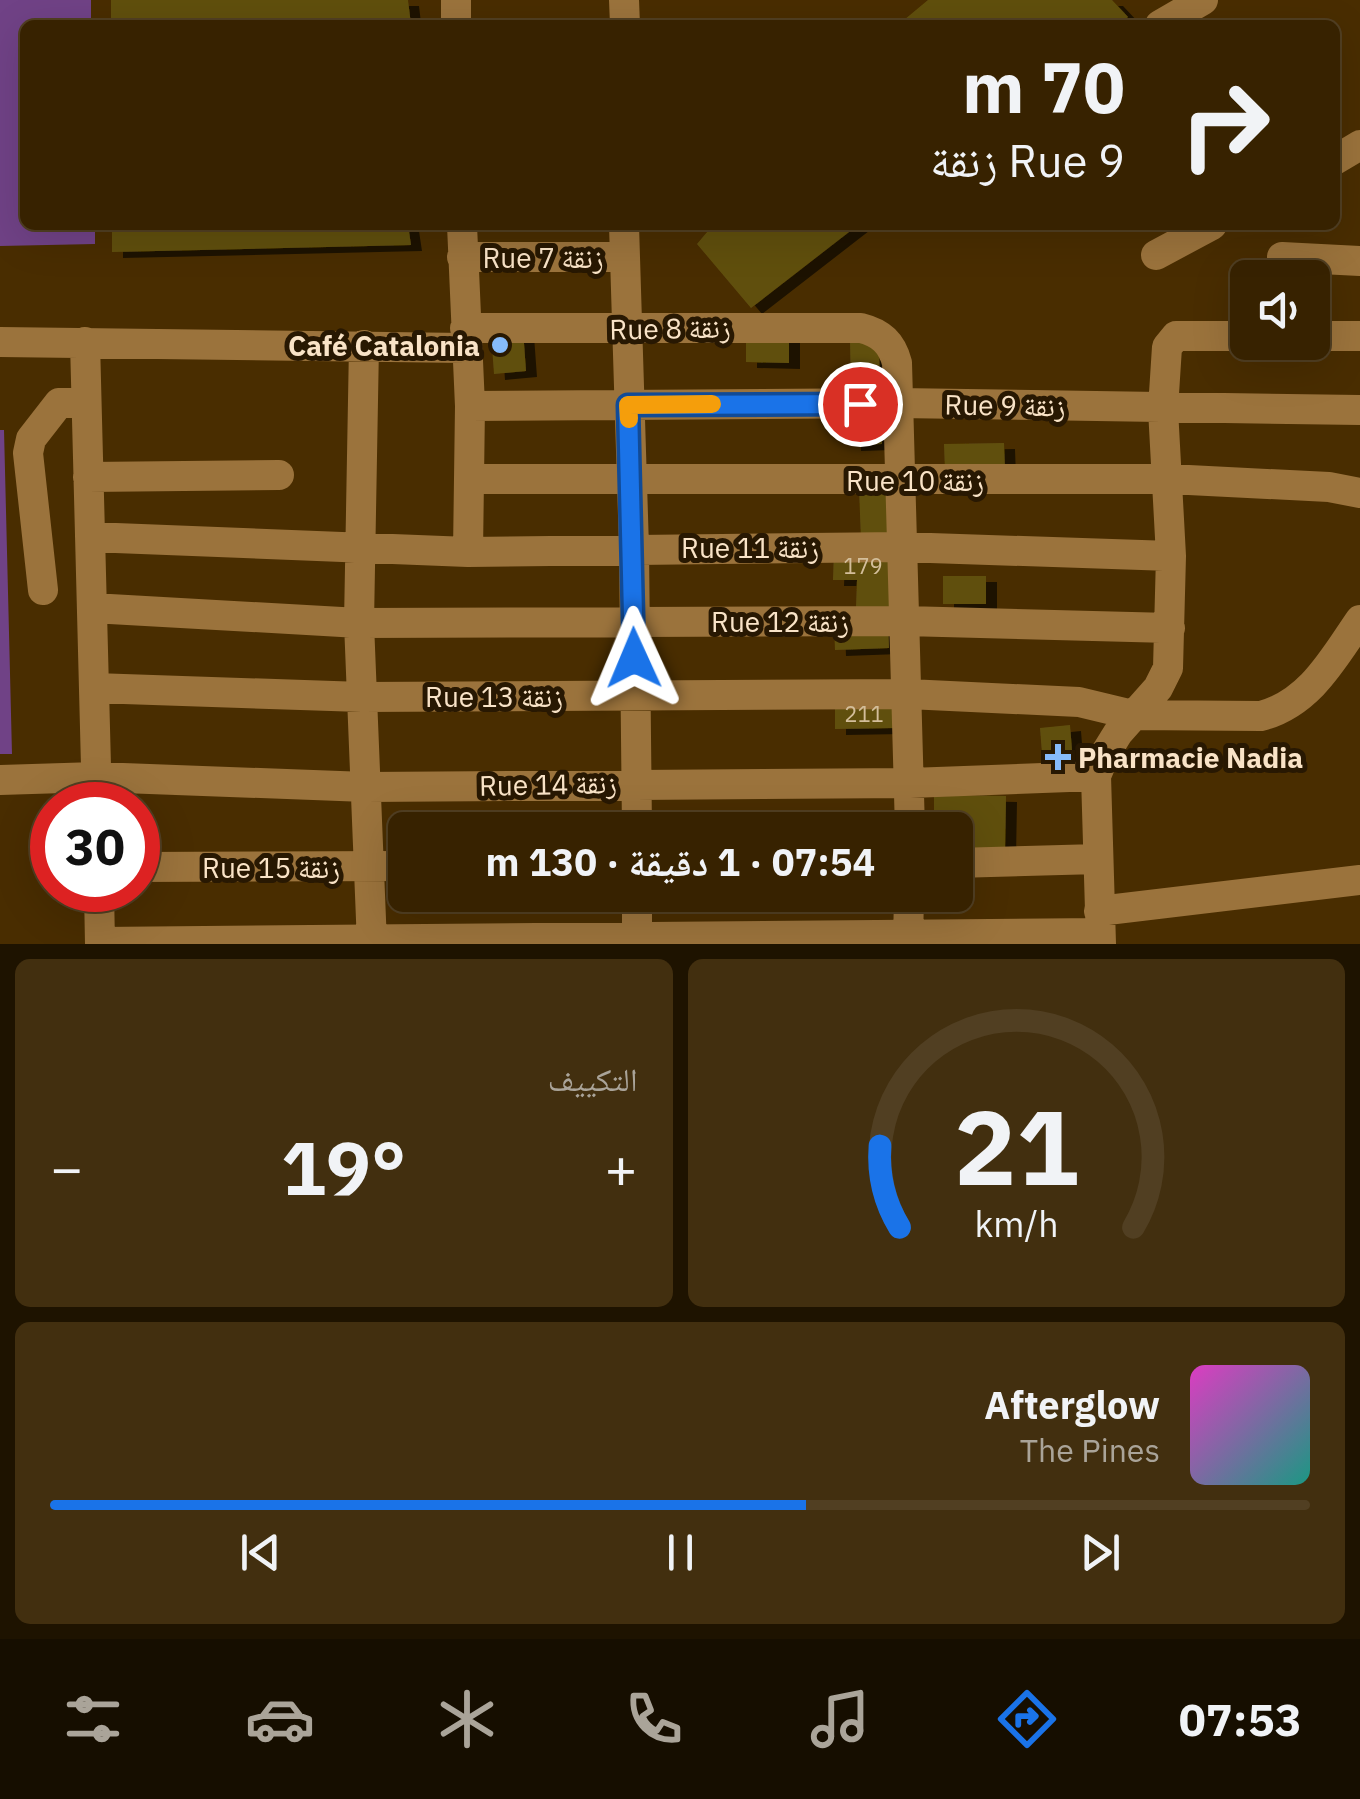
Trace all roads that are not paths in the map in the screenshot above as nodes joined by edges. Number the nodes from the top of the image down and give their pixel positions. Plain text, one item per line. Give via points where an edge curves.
1 (1202, 0) edge
2 (1168, 20) edge
3 (462, 230) edge
4 (624, 230) edge
5 (1200, 230) edge
6 (1156, 255) dead end
7 (462, 257) junction
8 (624, 257) junction
9 (1282, 257) dead end
10 (1360, 261) edge
11 (627, 330) junction
12 (1230, 336) edge
13 (1330, 336) edge
14 (1360, 336) edge
15 (465, 338) junction
16 (0, 342) edge
17 (85, 342) junction
18 (364, 344) junction
19 (86, 401) junction
20 (898, 403) junction
21 (628, 405) junction
22 (470, 406) junction
23 (1163, 409) junction
24 (1360, 410) edge
25 (279, 475) dead end
26 (88, 478) junction
27 (469, 478) junction
28 (1169, 479) junction
29 (630, 480) junction
30 (900, 480) junction
31 (1360, 493) edge
32 (90, 537) junction
33 (901, 546) junction
34 (634, 548) junction
35 (361, 550) junction
36 (468, 552) junction
37 (1171, 556) junction
38 (43, 590) dead end
39 (92, 608) junction
40 (634, 620) junction
41 (1360, 620) edge
42 (905, 621) junction
43 (359, 623) junction
44 (1170, 628) junction
45 (94, 688) junction
46 (908, 694) junction
47 (362, 696) junction
48 (635, 696) junction
49 (1133, 714) junction
50 (1096, 776) junction
51 (0, 780) edge
52 (96, 782) edge
53 (910, 782) junction
54 (30, 783) edge
55 (637, 783) junction
56 (366, 787) junction
57 (160, 790) edge
58 (637, 812) edge
59 (910, 812) edge
60 (1098, 859) junction
61 (973, 862) edge
62 (367, 866) junction
63 (388, 866) edge
64 (160, 867) edge
65 (1360, 880) edge
66 (99, 912) edge
67 (637, 912) edge
68 (909, 912) edge
69 (1100, 930) edge
70 (638, 940) edge
71 (908, 940) edge
72 (372, 942) edge
73 (100, 943) edge

1 - 2 street
3 - 7 street
4 - 8 street
5 - 6 street
7 - 8 street, Rue 7 زنقة
7 - 15 street
8 - 11 street
9 - 10 street
11 - 15 street, Rue 8 زنقة
11 - 20 street, Rue 8 زنقة via 875,332 894,352
11 - 21 street
12 - 23 street via 1170,340
13 - 14 street
15 - 18 street, Rue 8 زنقة
15 - 22 street
16 - 17 street, Rue 8 زنقة
17 - 18 street, Rue 8 زنقة
17 - 19 street
18 - 35 street
19 - 26 street
19 - 38 street via 59,403 31,439
20 - 21 street, Rue 9 زنقة
20 - 23 street, Rue 9 زنقة
20 - 30 street
21 - 22 street, Rue 9 زنقة
21 - 29 street
22 - 27 street
23 - 24 street, Rue 9 زنقة
23 - 28 street
25 - 26 street
26 - 32 street
27 - 29 street, Rue 10 زنقة
27 - 36 street
28 - 30 street, Rue 10 زنقة
28 - 31 street, Rue 10 زنقة
28 - 37 street
29 - 30 street, Rue 10 زنقة
29 - 34 street
30 - 33 street
32 - 35 street, Rue 11 زنقة
32 - 39 street
33 - 34 street, Rue 11 زنقة
33 - 37 street, Rue 11 زنقة
33 - 42 street
34 - 36 street, Rue 11 زنقة
34 - 40 street
35 - 36 street, Rue 11 زنقة
35 - 43 street
37 - 44 street
39 - 43 street, Rue 12 زنقة
39 - 45 street
40 - 42 street, Rue 12 زنقة
40 - 43 street, Rue 12 زنقة
40 - 48 street
41 - 49 street, Rue 13 زنقة via 1316,681 1282,710 1261,716
42 - 44 street, Rue 12 زنقة
42 - 46 street
43 - 47 street
44 - 49 street via 1168,668
45 - 47 street, Rue 13 زنقة
45 - 52 street
46 - 48 street, Rue 13 زنقة
46 - 49 street, Rue 13 زنقة via 1080,702
46 - 53 street
47 - 48 street, Rue 13 زنقة
47 - 56 street
48 - 55 street
49 - 50 street
50 - 53 street, Rue 14 زنقة
50 - 60 street
51 - 54 street, Rue 14 زنقة
53 - 55 street, Rue 14 زنقة
53 - 59 street
55 - 56 street, Rue 14 زنقة
55 - 58 street
56 - 57 street, Rue 14 زنقة
56 - 62 street
60 - 61 street
60 - 69 street
62 - 63 street, Rue 15 زنقة
62 - 64 street, Rue 15 زنقة
62 - 72 street
65 - 69 street
66 - 73 street
67 - 70 street
68 - 71 street
69 - 71 street
70 - 71 street
70 - 72 street
72 - 73 street

